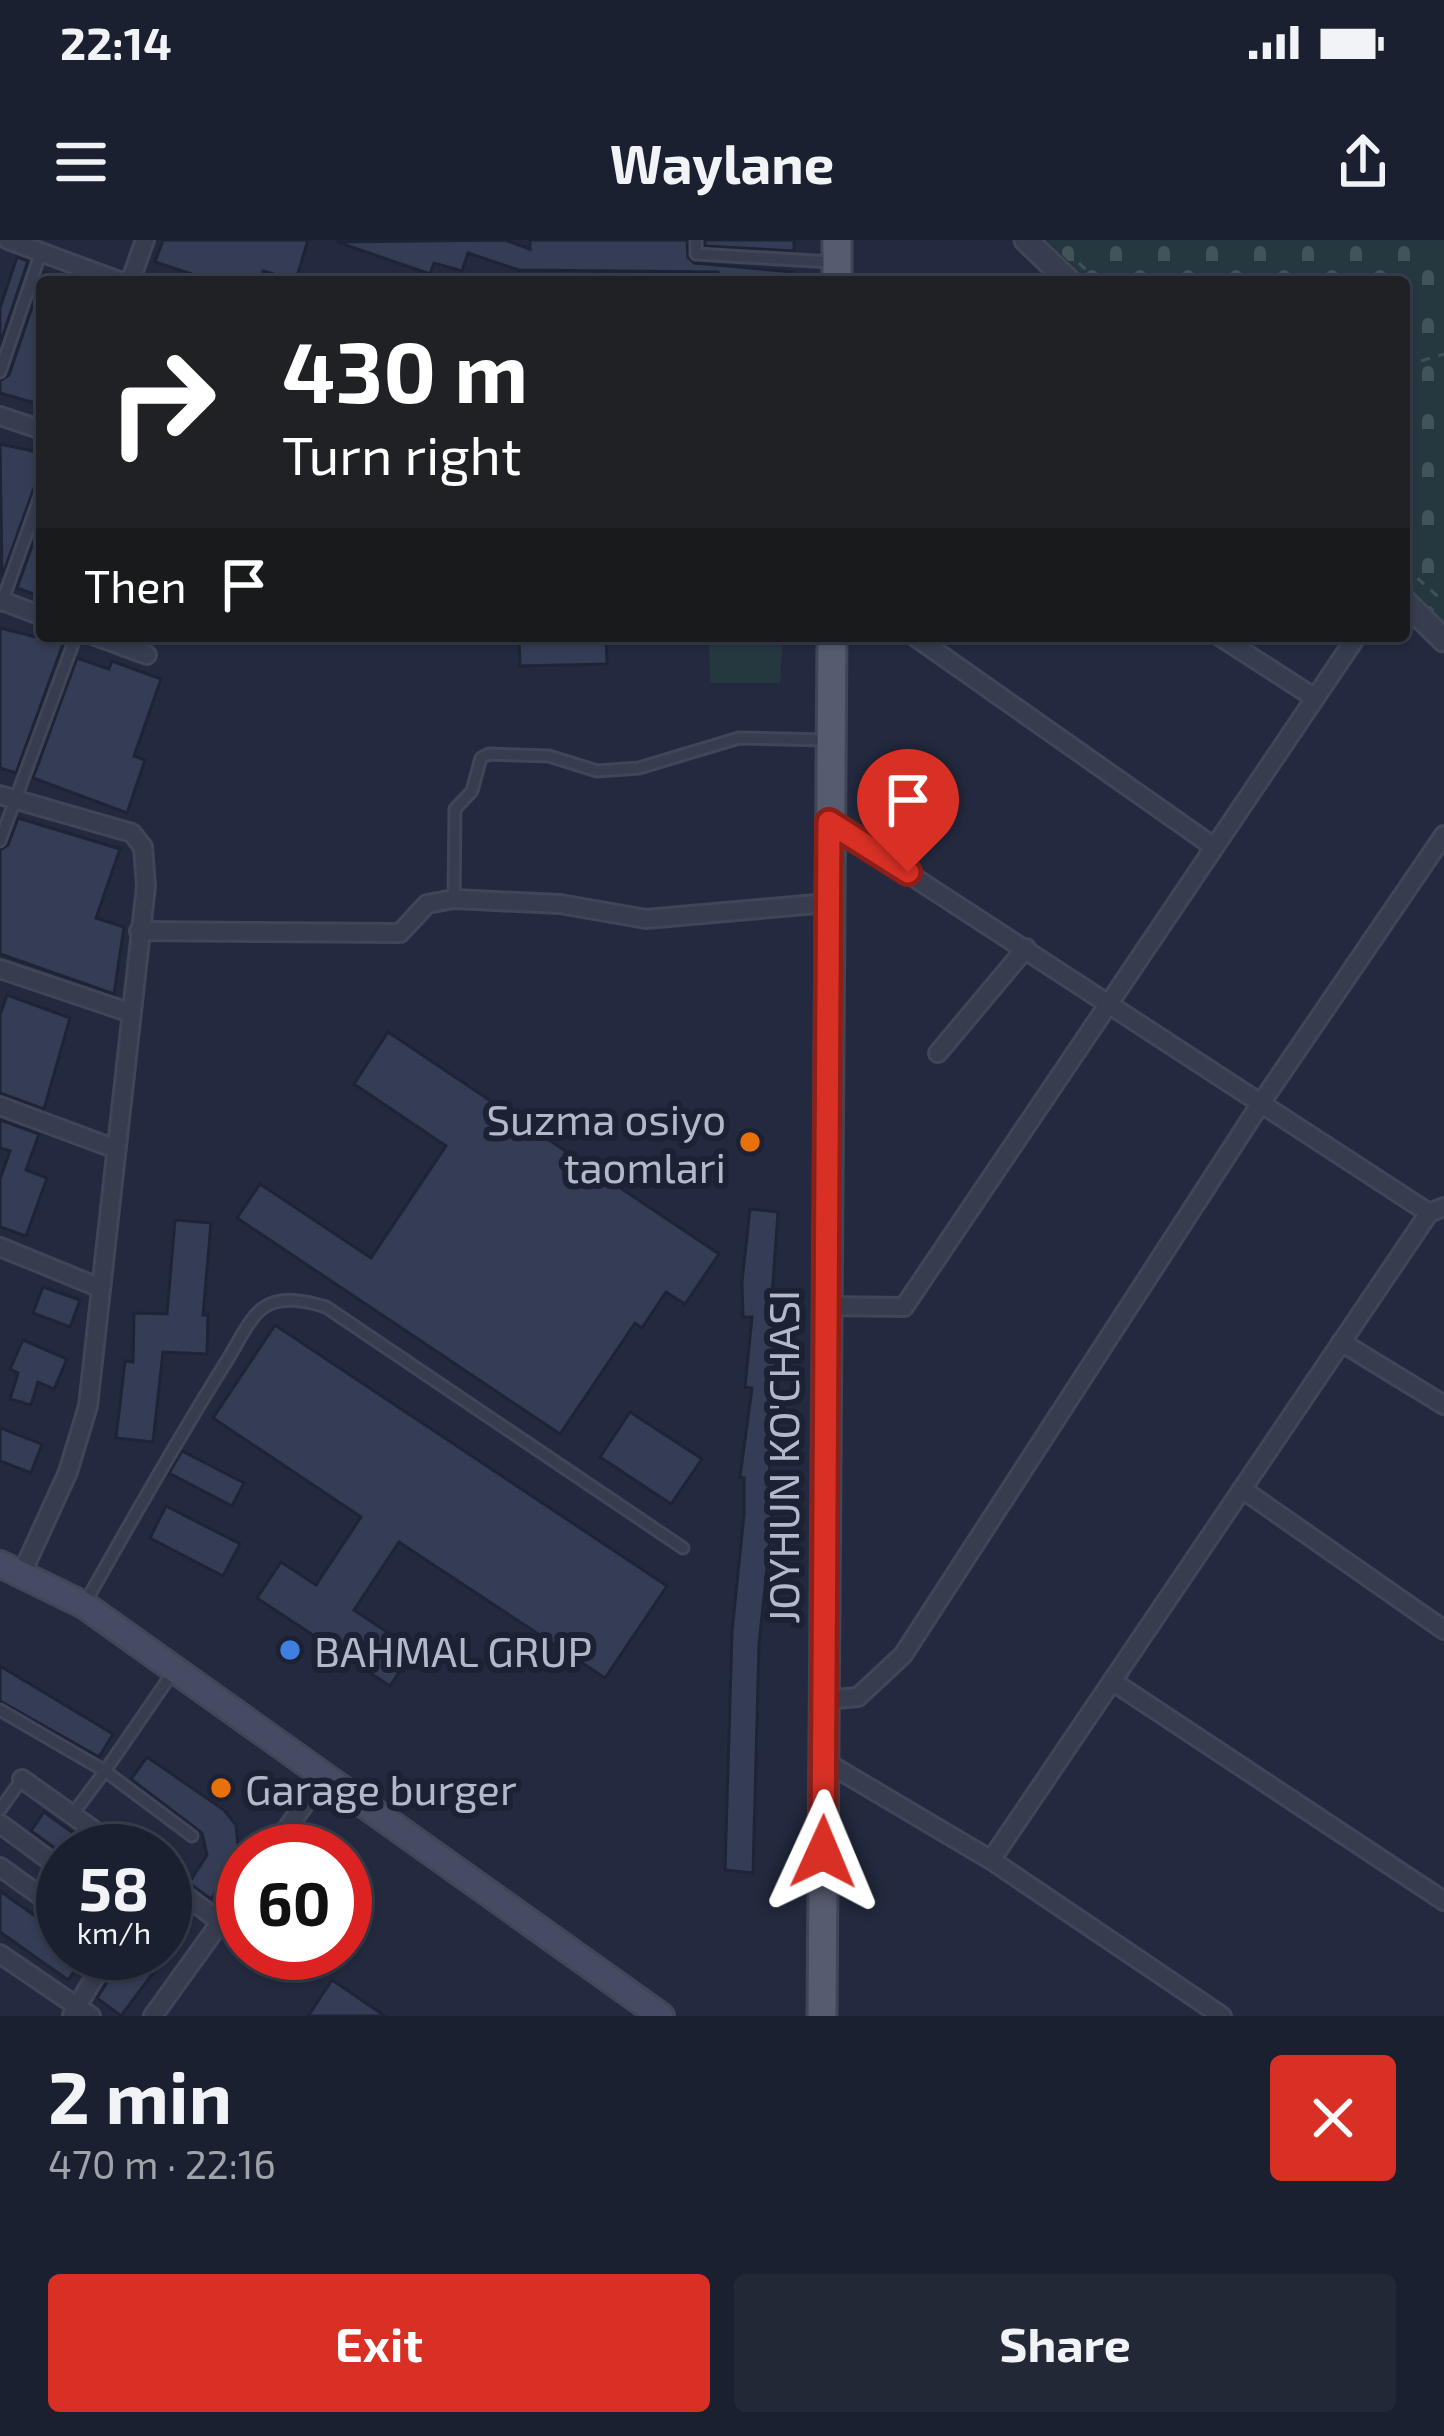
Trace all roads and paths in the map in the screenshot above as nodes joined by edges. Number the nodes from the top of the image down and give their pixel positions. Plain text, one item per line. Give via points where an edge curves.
1 (8, 240) edge
2 (145, 240) edge
3 (696, 240) edge
4 (1026, 240) edge
5 (41, 252) junction
6 (837, 261) edge
7 (106, 276) edge
8 (125, 276) edge
9 (1064, 276) edge
10 (1444, 354) edge
11 (1410, 364) edge
12 (0, 372) edge
13 (0, 416) edge
14 (36, 428) edge
15 (36, 507) edge
16 (1410, 571) edge
17 (1444, 602) edge
18 (1, 603) edge
19 (1410, 607) edge
20 (36, 614) edge
21 (1444, 640) edge
22 (73, 642) edge
23 (111, 642) edge
24 (832, 642) edge
25 (922, 642) edge
26 (1228, 642) edge
27 (1353, 642) edge
28 (147, 656) dead end
29 (1315, 698) junction
30 (831, 741) junction
31 (7, 797) edge
32 (829, 822) junction
33 (1444, 835) edge
34 (0, 842) edge
35 (1214, 848) junction
36 (454, 898) junction
37 (828, 903) junction
38 (140, 932) junction
39 (1026, 948) junction
40 (2, 975) edge
41 (1109, 1002) junction
42 (128, 1012) junction
43 (938, 1053) dead end
44 (1261, 1102) junction
45 (0, 1106) edge
46 (113, 1148) junction
47 (1436, 1210) edge
48 (0, 1247) edge
49 (98, 1287) junction
50 (823, 1306) junction
51 (1341, 1342) junction
52 (1444, 1406) edge
53 (1242, 1490) junction
54 (683, 1548) dead end
55 (11, 1569) edge
56 (84, 1605) junction
57 (1444, 1630) edge
58 (173, 1672) junction
59 (1112, 1681) junction
60 (825, 1700) junction
61 (0, 1710) edge
62 (824, 1761) junction
63 (105, 1772) junction
64 (323, 1778) junction
65 (22, 1779) joint
66 (0, 1810) edge
67 (72, 1815) junction
68 (0, 1824) edge
69 (85, 1824) edge
70 (176, 1824) edge
71 (290, 1824) edge
72 (36, 1850) edge
73 (991, 1860) junction
74 (0, 1867) edge
75 (36, 1893) edge
76 (1444, 1901) edge
77 (216, 1929) edge
78 (0, 1954) edge
79 (96, 1980) edge
80 (825, 2007) edge
81 (80, 2013) edge
82 (657, 2015) edge
83 (153, 2016) edge
84 (811, 2016) edge
85 (1222, 2016) edge

1 - 5 street
2 - 8 street
3 - 6 lane via 696,254
4 - 9 street
5 - 7 street
5 - 12 lane
10 - 11 path
13 - 14 street
15 - 18 lane
16 - 17 path
18 - 20 street
19 - 21 street
22 - 31 lane
23 - 28 street
24 - 30 main road, JOYHUN KO'CHASI
25 - 35 street
26 - 29 street
27 - 29 street
29 - 35 street
30 - 32 main road, JOYHUN KO'CHASI
30 - 36 lane via 739,739 639,769 597,771 549,755 489,754 454,809
31 - 34 lane
31 - 38 street via 132,833 143,847
32 - 37 main road, JOYHUN KO'CHASI
32 - 39 street
33 - 44 street
35 - 41 street
36 - 37 street via 646,919
36 - 38 street via 427,904 400,932
37 - 50 main road, JOYHUN KO'CHASI
38 - 42 street
39 - 41 street
39 - 43 street
40 - 42 street
41 - 44 street
41 - 50 street via 904,1307
42 - 46 street
44 - 47 street
44 - 60 street via 903,1655 858,1697
45 - 46 street
46 - 49 street
47 - 51 street
48 - 49 street
49 - 55 street via 88,1406 68,1472
50 - 60 main road, JOYHUN KO'CHASI
51 - 52 street
51 - 53 street
53 - 57 street
53 - 59 street
54 - 56 lane via 326,1307 278,1301 260,1310 166,1456
55 - 56 main road
56 - 58 main road
58 - 63 lane
58 - 64 main road
59 - 73 street
59 - 76 street
60 - 62 main road, JOYHUN KO'CHASI
61 - 63 lane
62 - 73 street
62 - 80 main road, JOYHUN KO'CHASI
63 - 67 lane
63 - 70 lane
64 - 71 street
64 - 82 main road
65 - 66 lane
65 - 67 street
67 - 69 street
68 - 72 street
73 - 85 street
74 - 75 street
77 - 83 street
78 - 81 street
79 - 81 street
80 - 84 main road

